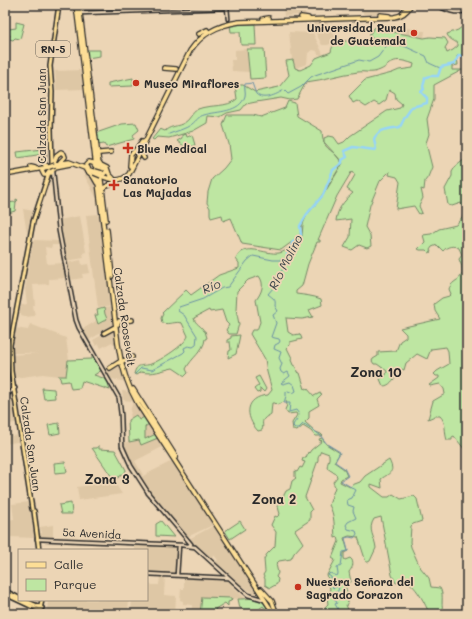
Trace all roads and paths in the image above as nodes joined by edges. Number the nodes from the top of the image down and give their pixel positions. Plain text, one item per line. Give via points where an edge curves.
1 (60, 5) edge
2 (78, 5) edge
3 (409, 5) edge
4 (437, 5) edge
5 (226, 6) edge
6 (467, 10) edge
7 (457, 12) junction
8 (80, 13) junction
9 (360, 15) dead end
10 (380, 15) dead end
11 (301, 16) dead end
12 (390, 16) junction
13 (458, 16) dead end
14 (353, 17) junction
15 (269, 18) dead end
16 (308, 18) junction
17 (376, 18) junction
18 (263, 19) junction
19 (322, 19) junction
20 (289, 20) junction
21 (328, 20) dead end
22 (370, 20) dead end
23 (227, 21) junction
24 (254, 22) junction
25 (260, 22) dead end
26 (284, 22) dead end
27 (208, 30) junction
28 (199, 34) dead end
29 (183, 66) dead end
30 (164, 68) dead end
31 (176, 72) junction
32 (162, 104) junction
33 (153, 117) dead end
34 (151, 122) junction
35 (93, 135) junction
36 (142, 142) junction
37 (44, 146) dead end
38 (140, 150) junction
39 (111, 152) dead end
40 (95, 157) junction
41 (144, 158) dead end
42 (98, 160) junction
43 (61, 164) junction
44 (70, 164) junction
45 (81, 166) junction
46 (50, 168) junction
47 (35, 169) junction
48 (87, 169) junction
49 (99, 173) junction
50 (5, 174) edge
51 (115, 178) junction
52 (121, 180) junction
53 (100, 184) junction
54 (102, 194) junction
55 (107, 245) junction
56 (110, 278) junction
57 (113, 282) junction
58 (115, 305) junction
59 (132, 320) dead end
60 (117, 326) junction
61 (104, 333) dead end
62 (132, 357) dead end
63 (122, 361) junction
64 (110, 368) dead end
65 (14, 388) junction
66 (5, 395) edge
67 (146, 415) junction
68 (154, 422) junction
69 (23, 447) junction
70 (188, 479) junction
71 (207, 509) junction
72 (165, 514) junction
73 (212, 514) junction
74 (216, 524) junction
75 (37, 539) junction
76 (179, 545) junction
77 (189, 546) junction
78 (195, 547) junction
79 (234, 548) junction
80 (38, 549) edge
81 (248, 571) junction
82 (148, 574) edge
83 (178, 575) junction
84 (224, 576) junction
85 (260, 590) junction
86 (5, 591) edge
87 (5, 594) edge
88 (259, 597) junction
89 (18, 598) edge
90 (18, 600) edge
91 (20, 601) edge
92 (26, 601) edge
93 (267, 602) junction
94 (39, 610) edge
95 (276, 613) edge

1 - 46 main road, Calzada San Juan / RN-5 via 52,66 54,96
1 - 46 main road, Calzada San Juan / RN-5 via 50,66
2 - 8 highway, Calzada Roosevelt
2 - 35 highway, Calzada Roosevelt
3 - 12 highway via 397,16
3 - 17 highway via 408,10 400,16
4 - 7 main road via 447,12
5 - 8 main road
5 - 23 main road
6 - 7 main road
7 - 13 main road
8 - 42 highway, Calzada Roosevelt
9 - 14 highway
10 - 12 highway
11 - 16 highway
12 - 14 highway
14 - 16 highway
15 - 18 highway
16 - 18 highway
17 - 19 highway
17 - 22 highway
18 - 23 highway
19 - 20 highway
19 - 21 highway
20 - 24 highway
20 - 26 highway
23 - 24 highway
23 - 27 highway
23 - 31 highway via 210,30 196,42
24 - 25 highway
27 - 28 highway
27 - 31 highway via 190,46
29 - 31 highway
30 - 31 highway
31 - 32 highway
31 - 32 highway
31 - 34 highway
32 - 36 highway via 147,138
33 - 34 highway
34 - 36 highway
35 - 39 highway via 98,152
35 - 40 highway, Calzada Roosevelt
36 - 38 highway
36 - 51 highway via 131,154 126,174
37 - 46 highway
38 - 41 highway
38 - 52 highway via 129,173
40 - 45 highway
40 - 49 highway, Calzada Roosevelt
42 - 49 highway, Calzada Roosevelt
42 - 51 highway
43 - 44 highway
43 - 45 highway via 66,162
43 - 46 highway
43 - 46 highway via 54,169
43 - 46 highway via 65,158 62,153 58,154
44 - 46 highway
44 - 48 highway
45 - 48 highway
45 - 49 highway
46 - 47 highway
46 - 65 main road, Calzada San Juan / RN-5 via 35,221 18,318 13,332
46 - 65 main road, Calzada San Juan / RN-5 via 33,222 11,339 10,361
46 - 72 main road via 78,328 119,401 120,443 132,470
47 - 50 highway
47 - 50 highway
48 - 49 highway
48 - 49 highway via 87,164 91,162
48 - 53 highway
49 - 51 highway
49 - 52 highway via 112,180
49 - 53 highway, Calzada Roosevelt
49 - 53 highway via 108,181 107,184
52 - 54 highway via 104,188
53 - 54 highway, Calzada Roosevelt
53 - 55 highway, Calzada Roosevelt
54 - 55 highway, Calzada Roosevelt
55 - 56 highway, Calzada Roosevelt
55 - 57 highway, Calzada Roosevelt
56 - 57 highway
56 - 58 highway, Calzada Roosevelt
57 - 58 highway, Calzada Roosevelt
58 - 60 highway, Calzada Roosevelt
59 - 60 highway via 119,321
60 - 61 highway
60 - 63 highway, Calzada Roosevelt
62 - 63 highway
63 - 64 highway
63 - 67 highway, Calzada Roosevelt via 130,390
63 - 68 highway, Calzada Roosevelt via 133,390
65 - 66 main road
65 - 69 main road, Calzada San Juan / RN-5
65 - 69 main road, Calzada San Juan / RN-5
67 - 68 highway
67 - 70 highway, Calzada Roosevelt
68 - 70 highway, Calzada Roosevelt
69 - 75 main road, Calzada San Juan / RN-5
70 - 71 highway, Calzada Roosevelt
70 - 73 highway, Calzada Roosevelt
71 - 73 highway
71 - 74 highway, Calzada Roosevelt
72 - 77 main road via 191,544
72 - 78 main road
73 - 79 highway, Calzada Roosevelt
74 - 79 highway
74 - 81 highway, Calzada Roosevelt
75 - 76 main road, 5a Avenida
75 - 80 main road, Calzada San Juan / RN-5
76 - 77 main road, 5a Avenida
76 - 83 main road
77 - 78 main road, 5a Avenida
78 - 84 main road
79 - 81 highway, Calzada Roosevelt
81 - 85 highway, Calzada Roosevelt
82 - 83 main road
83 - 84 main road
84 - 88 main road via 248,595
85 - 88 main road
85 - 93 highway, Calzada Roosevelt
85 - 95 highway, Calzada Roosevelt
85 - 95 highway via 273,601
86 - 89 main road
87 - 90 main road
88 - 93 main road
91 - 94 main road
92 - 94 main road
93 - 95 highway, Calzada Roosevelt

